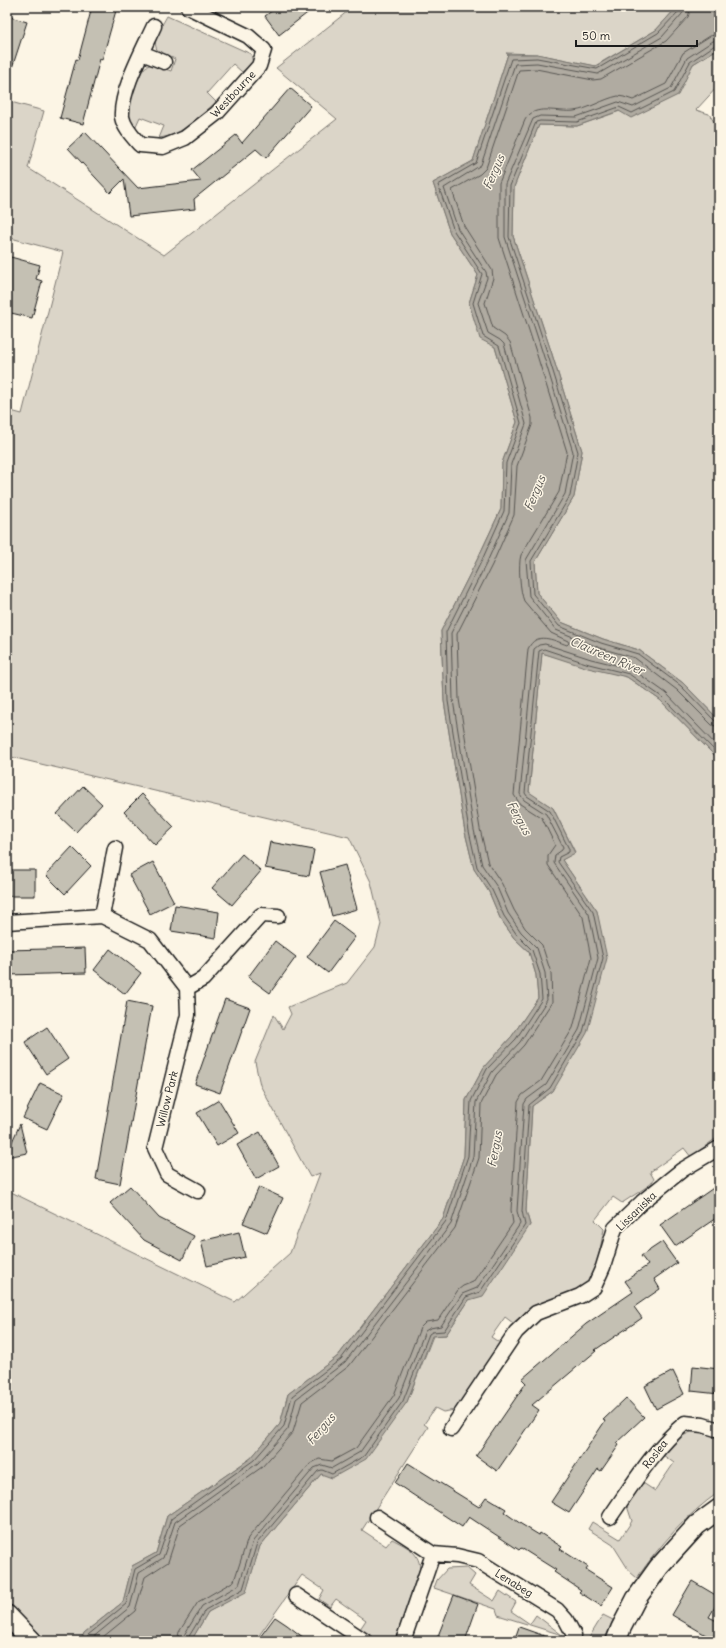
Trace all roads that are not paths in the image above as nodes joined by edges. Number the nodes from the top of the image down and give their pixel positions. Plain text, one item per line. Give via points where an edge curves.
1 (188, 7) edge
2 (154, 26) dead end
3 (142, 53) junction
4 (164, 62) dead end
5 (115, 848) dead end
6 (102, 916) junction
7 (278, 916) dead end
8 (7, 922) edge
9 (187, 988) junction
10 (719, 1148) edge
11 (198, 1191) dead end
12 (451, 1429) dead end
13 (719, 1430) edge
14 (719, 1509) edge
15 (377, 1517) dead end
16 (610, 1517) dead end
17 (433, 1554) junction
18 (296, 1595) dead end
19 (7, 1615) edge
20 (32, 1641) edge
21 (365, 1641) edge
22 (403, 1641) edge
23 (572, 1641) edge
24 (616, 1641) edge

1 - 3 street, Westbourne via 248,36 264,50 259,66 217,113 185,138 163,147 140,145 128,131 122,117 123,100
2 - 3 street, Westbourne
3 - 4 street
5 - 6 street
6 - 8 street
6 - 9 street via 150,940
7 - 9 street via 262,915 203,979
9 - 11 street, Willow Park via 188,1015 155,1148 167,1174
10 - 12 street, Lissaniska via 682,1170 615,1228 594,1286 580,1296 536,1313 516,1332
13 - 16 street, Roslea via 685,1423 649,1460
14 - 24 street via 697,1525 658,1567 636,1599
15 - 17 street, Lenabeg
17 - 22 street
17 - 23 street, Lenabeg via 478,1560 557,1610 574,1635
18 - 21 street
19 - 20 street

